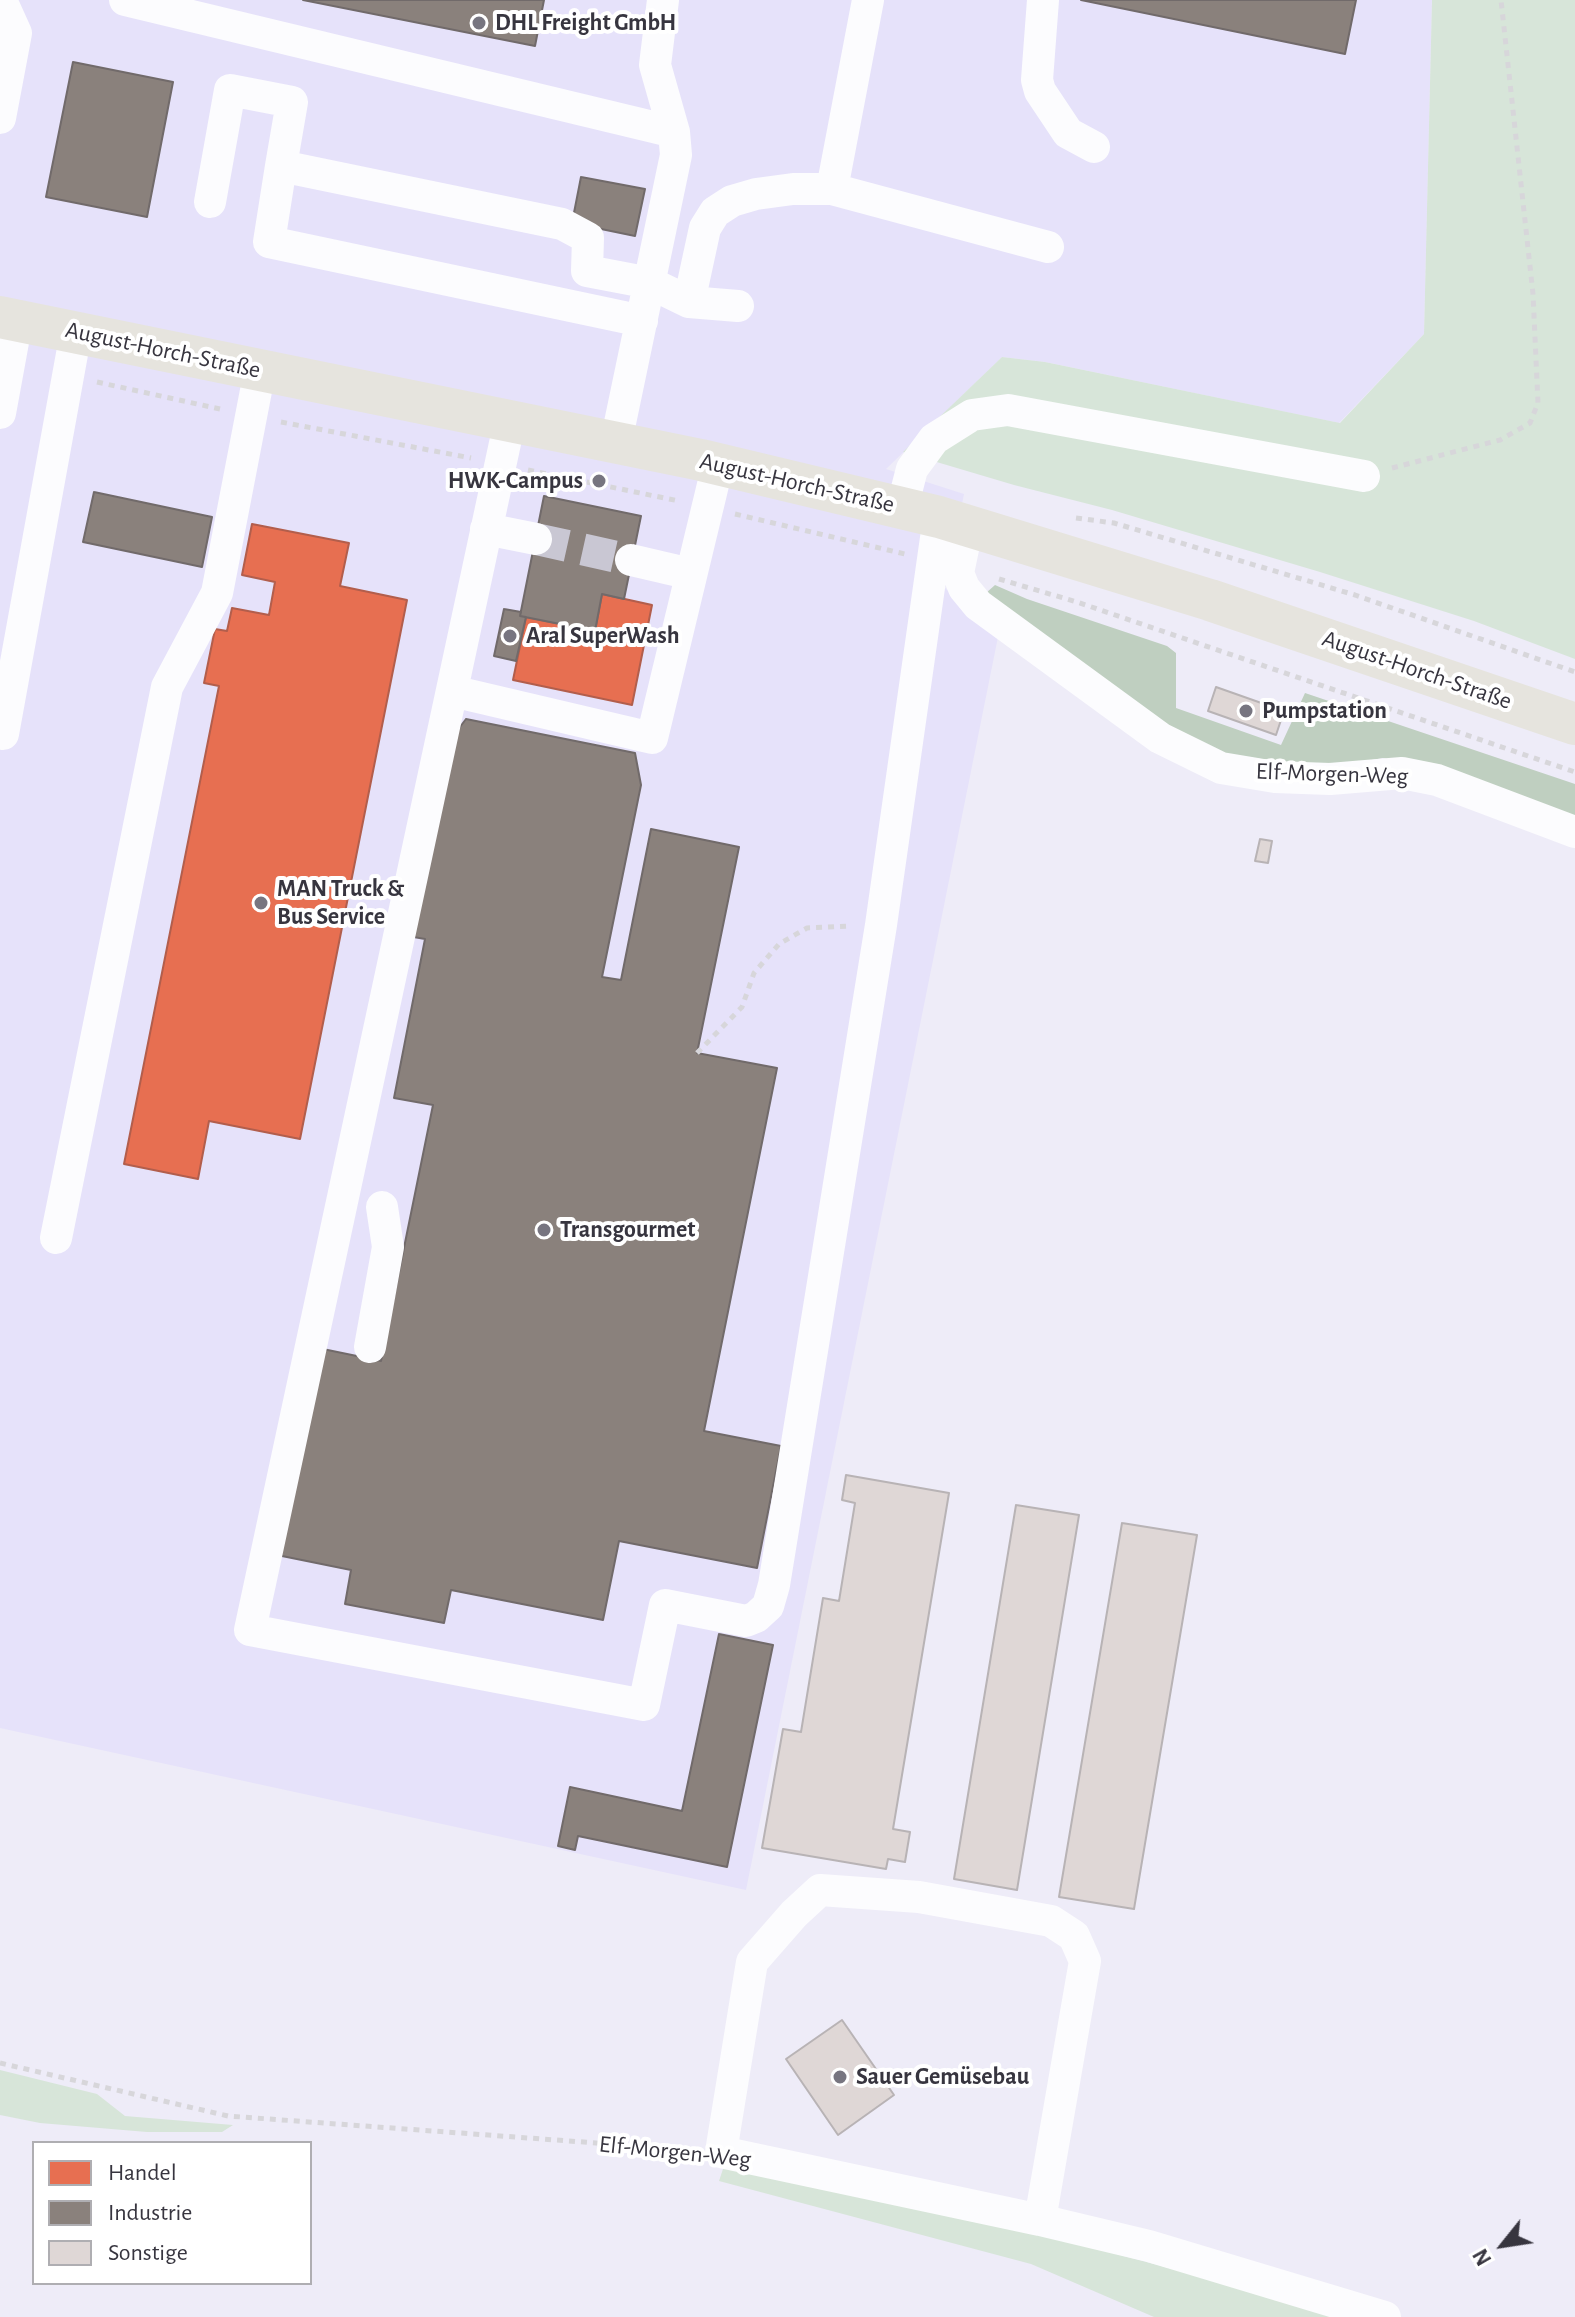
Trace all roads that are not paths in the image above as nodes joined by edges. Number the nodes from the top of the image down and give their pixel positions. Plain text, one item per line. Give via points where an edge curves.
1 (1, 0) edge
2 (125, 0) edge
3 (663, 0) edge
4 (868, 0) edge
5 (1043, 0) edge
6 (0, 118) edge
7 (674, 132) junction
8 (1094, 147) dead end
9 (281, 166) junction
10 (832, 189) junction
11 (210, 202) dead end
12 (1048, 247) dead end
13 (587, 271) junction
14 (650, 283) junction
15 (689, 302) junction
16 (738, 306) dead end
17 (581, 307) junction
18 (9, 318) edge
19 (642, 321) junction
20 (76, 332) junction
21 (260, 370) junction
22 (0, 413) edge
23 (510, 420) junction
24 (616, 442) junction
25 (718, 464) junction
26 (1364, 476) road end
27 (936, 516) junction
28 (486, 529) junction
29 (536, 539) tunnel mouth
30 (631, 560) tunnel mouth
31 (946, 564) junction
32 (691, 574) junction
33 (452, 691) junction
34 (1575, 724) edge
35 (3, 734) dead end
36 (1575, 832) edge
37 (382, 1207) dead end
38 (56, 1238) dead end
39 (370, 1347) dead end
40 (1040, 2220) junction
41 (1385, 2317) edge

1 - 6 lane via 16,33
2 - 7 lane
3 - 7 lane via 655,65
4 - 10 lane
5 - 8 lane via 1040,91 1068,133
7 - 14 lane via 676,155
9 - 11 lane via 292,102 230,90
9 - 13 lane via 562,224 588,238
9 - 17 lane via 269,242
10 - 12 lane
10 - 15 lane via 756,194 715,212 705,228
13 - 14 lane
13 - 17 lane
14 - 15 lane
14 - 19 lane
15 - 16 lane
17 - 19 lane
18 - 20 main road, August-Horch-Straße
18 - 22 lane
19 - 24 lane
20 - 21 main road, August-Horch-Straße
20 - 35 lane
21 - 23 main road, August-Horch-Straße
21 - 38 lane via 217,593 167,687
23 - 24 main road, August-Horch-Straße
23 - 28 lane
24 - 25 main road, August-Horch-Straße
25 - 27 main road, August-Horch-Straße
25 - 32 lane
26 - 27 lane via 1008,410 972,415 934,439 912,469
27 - 31 lane
27 - 34 main road, August-Horch-Straße via 1210,600
28 - 29 lane
28 - 33 lane
30 - 32 lane
31 - 33 lane via 768,1606 746,1621 665,1605 644,1705 250,1630
31 - 36 lane, Elf-Morgen-Weg via 978,605 1160,738 1221,768 1330,779 1402,773 1437,780
32 - 33 lane via 652,738
37 - 39 lane via 388,1247
40 - 40 lane, Elf-Morgen-Weg via 721,2152 752,1962 820,1890 919,1897 1051,1921 1074,1936 1085,1961
40 - 41 lane, Elf-Morgen-Weg via 1149,2246

